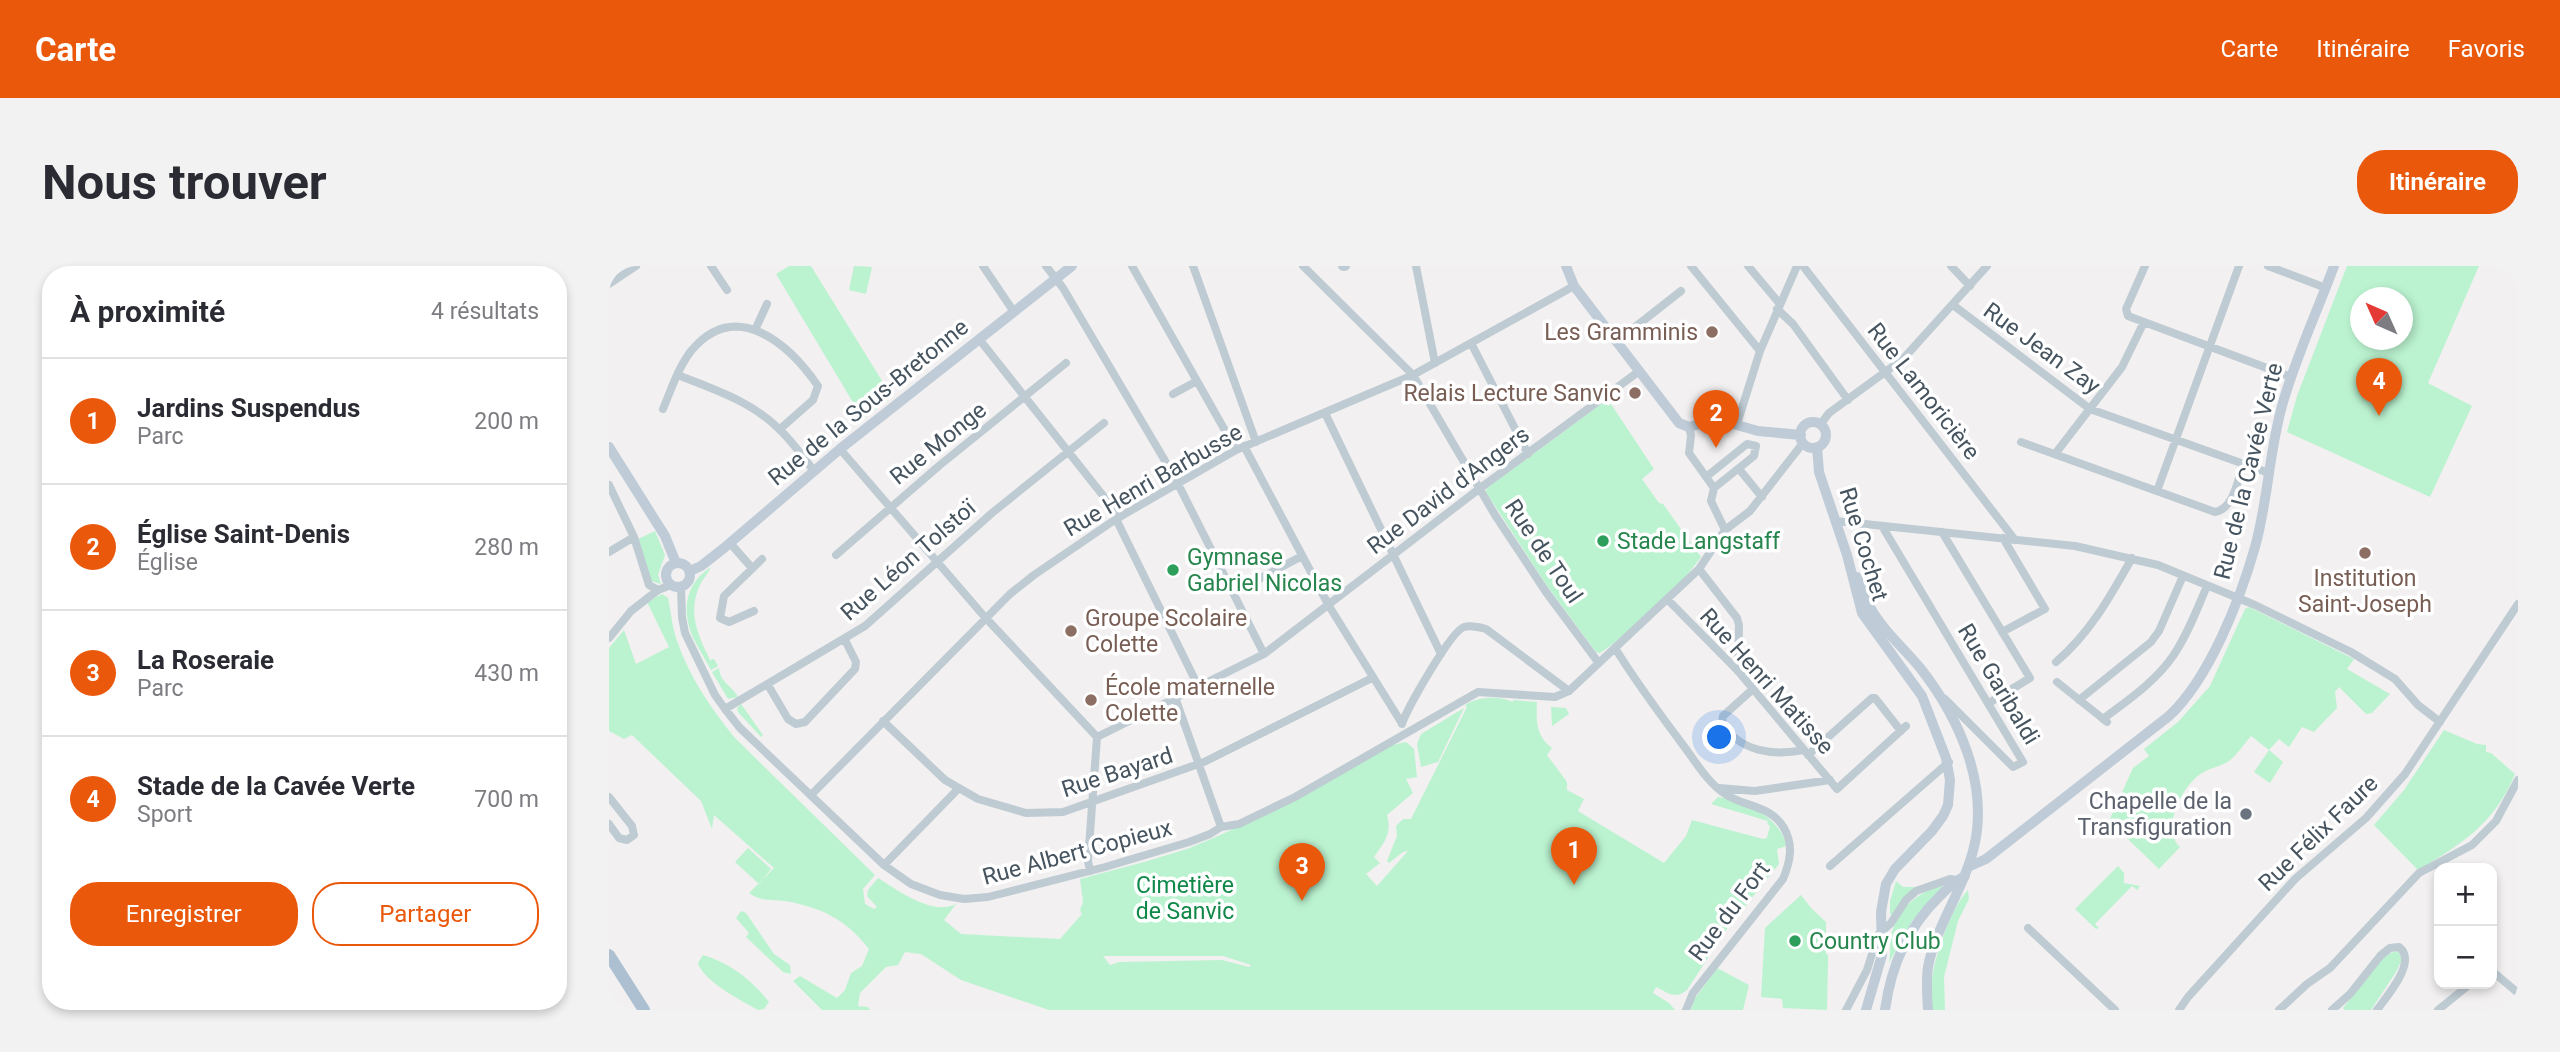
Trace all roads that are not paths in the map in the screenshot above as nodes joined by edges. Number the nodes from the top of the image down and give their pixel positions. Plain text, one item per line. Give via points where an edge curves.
1 (636, 266) edge
2 (711, 266) edge
3 (983, 266) edge
4 (1047, 266) edge
5 (1072, 266) edge
6 (1132, 266) edge
7 (1193, 266) edge
8 (1303, 266) edge
9 (1416, 266) edge
10 (1566, 266) edge
11 (1691, 266) edge
12 (1748, 266) edge
13 (1797, 266) edge
14 (1803, 266) edge
15 (1951, 266) edge
16 (1987, 266) edge
17 (2145, 266) edge
18 (2239, 266) edge
19 (2268, 266) edge
20 (2335, 266) edge
21 (1055, 279) junction
22 (609, 284) edge
23 (1574, 286) junction
24 (1969, 286) junction
25 (2326, 288) junction
26 (727, 290) dead end
27 (1681, 291) dead end
28 (767, 304) dead end
29 (1953, 305) junction
30 (1778, 306) junction
31 (1014, 312) junction
32 (2144, 322) junction
33 (755, 330) junction
34 (979, 339) junction
35 (1616, 342) junction
36 (1471, 343) junction
37 (2210, 346) junction
38 (1760, 351) junction
39 (1066, 363) dead end
40 (1435, 363) junction
41 (1638, 372) junction
42 (1885, 372) junction
43 (677, 375) junction
44 (1413, 375) junction
45 (2291, 377) junction
46 (1197, 381) junction
47 (1173, 394) dead end
48 (1025, 397) junction
49 (1848, 400) junction
50 (663, 409) dead end
51 (2089, 409) junction
52 (1325, 413) junction
53 (1104, 423) dead end
54 (1737, 424) junction
55 (1820, 425) junction
56 (1689, 427) junction
57 (780, 429) junction
58 (1802, 439) junction
59 (2176, 440) junction
60 (1256, 442) junction
61 (2021, 442) dead end
62 (1817, 447) junction
63 (1240, 448) junction
64 (840, 449) junction
65 (610, 451) edge
66 (1069, 452) junction
67 (1528, 454) junction
68 (2055, 454) junction
69 (2243, 464) junction
70 (1739, 469) junction
71 (814, 471) junction
72 (2269, 473) junction
73 (1706, 477) junction
74 (1177, 484) junction
75 (609, 485) edge
76 (1714, 488) junction
77 (1479, 489) junction
78 (2157, 491) junction
79 (1762, 497) junction
80 (890, 507) junction
81 (1118, 518) junction
82 (1836, 521) junction
83 (1882, 526) junction
84 (1725, 530) junction
85 (1942, 532) junction
86 (634, 537) junction
87 (2003, 538) junction
88 (2015, 540) junction
89 (730, 543) junction
90 (609, 552) edge
91 (836, 555) dead end
92 (1392, 555) junction
93 (1847, 555) junction
94 (1302, 556) junction
95 (2132, 558) junction
96 (762, 559) dead end
97 (937, 562) junction
98 (676, 563) junction
99 (752, 568) junction
100 (1699, 569) junction
101 (690, 571) junction
102 (2183, 576) junction
103 (676, 586) junction
104 (2207, 586) junction
105 (658, 590) junction
106 (1233, 593) junction
107 (2238, 598) junction
108 (1668, 600) junction
109 (2518, 604) edge
110 (1329, 606) junction
111 (754, 611) dead end
112 (986, 618) junction
113 (2002, 632) junction
114 (609, 638) edge
115 (845, 640) junction
116 (1615, 648) junction
117 (1264, 654) junction
118 (1441, 654) junction
119 (1598, 662) junction
120 (2056, 662) dead end
121 (1738, 671) junction
122 (1372, 678) junction
123 (2057, 682) dead end
124 (768, 685) junction
125 (1199, 688) junction
126 (1753, 690) junction
127 (1569, 691) junction
128 (1939, 694) junction
129 (1176, 700) junction
130 (2080, 700) junction
131 (1989, 703) junction
132 (725, 709) junction
133 (883, 721) junction
134 (1401, 722) junction
135 (2440, 722) junction
136 (1406, 733) junction
137 (1097, 737) junction
138 (1806, 753) junction
139 (1947, 762) junction
140 (1199, 765) junction
141 (1829, 780) junction
142 (2518, 780) edge
143 (1719, 788) junction
144 (958, 789) junction
145 (811, 795) junction
146 (609, 797) edge
147 (1093, 802) junction
148 (609, 824) edge
149 (1221, 827) junction
150 (884, 866) junction
151 (1830, 866) dead end
152 (1090, 871) junction
153 (1963, 875) junction
154 (2028, 928) dead end
155 (1885, 929) junction
156 (609, 956) edge
157 (2497, 975) edge
158 (2464, 989) edge
159 (2518, 993) edge
160 (645, 1010) edge
161 (1686, 1010) edge
162 (1846, 1010) edge
163 (1868, 1010) edge
164 (1885, 1010) edge
165 (1928, 1010) edge
166 (2115, 1010) edge
167 (2179, 1010) edge
168 (2279, 1010) edge
169 (2332, 1010) edge
170 (2377, 1010) edge
171 (2438, 1010) edge

1 - 22 street
2 - 26 street
3 - 31 street
4 - 21 street
5 - 21 street, Rue de la Sous-Bretonne
6 - 46 street
7 - 60 street
8 - 44 street, Rue de Toul
9 - 40 street
10 - 23 street
11 - 38 street
12 - 30 street
13 - 30 street
14 - 42 street, Rue Lamoricière
15 - 24 street
16 - 24 street
17 - 32 street via 2126,313
18 - 37 street
19 - 25 street
20 - 25 street, Rue de la Cavée Verte
21 - 31 street, Rue de la Sous-Bretonne
21 - 74 street
23 - 35 street
23 - 36 street, Rue Henri Barbusse
24 - 29 street
25 - 45 street, Rue de la Cavée Verte
27 - 35 street
28 - 33 street
29 - 42 street
29 - 51 street, Rue Jean Zay
30 - 38 street
30 - 49 street
31 - 34 street, Rue de la Sous-Bretonne
32 - 37 street
32 - 51 street via 2122,366
33 - 43 street via 728,327 704,339
33 - 57 street via 784,346 818,386 817,396
34 - 48 street
34 - 64 street, Rue de la Sous-Bretonne
35 - 41 street
36 - 40 street, Rue Henri Barbusse
36 - 67 street
37 - 45 street
37 - 59 street
38 - 54 street
39 - 48 street, Rue Monge
40 - 44 street, Rue Henri Barbusse
41 - 56 street via 1679,423
41 - 67 street, Rue David d'Angers
42 - 49 street
42 - 88 street, Rue Lamoricière
43 - 50 street
43 - 57 street via 757,410
44 - 52 street, Rue Henri Barbusse
44 - 77 street, Rue de Toul
45 - 72 street, Rue de la Cavée Verte
46 - 47 street
46 - 63 street
48 - 66 street
48 - 80 street, Rue Monge
49 - 55 street
51 - 59 street, Rue Jean Zay
51 - 68 street
52 - 60 street, Rue Henri Barbusse
52 - 92 street
53 - 66 street, Rue Léon Tolstoï
54 - 56 street via 1711,421
54 - 58 street
55 - 58 street via 1807,424
55 - 62 street via 1826,437
56 - 73 street via 1689,453
57 - 71 street
58 - 62 street
58 - 79 street
59 - 69 street, Rue Jean Zay
59 - 78 street
60 - 63 street, Rue Henri Barbusse
61 - 68 street
62 - 82 street, Rue Cochet via 1819,472
63 - 74 street, Rue Henri Barbusse
63 - 94 street
64 - 71 street, Rue de la Sous-Bretonne
64 - 80 street
65 - 98 street via 665,536
66 - 81 street
66 - 97 street, Rue Léon Tolstoï
67 - 77 street, Rue David d'Angers
68 - 78 street
69 - 72 street, Rue Jean Zay
69 - 78 street via 2229,504 2221,512
70 - 73 street via 1754,456 1756,446 1747,444
70 - 76 street
70 - 79 street
71 - 89 street, Rue de la Sous-Bretonne
72 - 107 street, Rue de la Cavée Verte via 2256,546
73 - 76 street
74 - 81 street, Rue Henri Barbusse
74 - 106 street
75 - 86 street
76 - 84 street via 1711,501
77 - 92 street, Rue David d'Angers
77 - 119 street, Rue de Toul
79 - 84 street
80 - 91 street, Rue Monge
80 - 97 street
81 - 112 street, Rue Henri Barbusse via 1034,575
81 - 125 street
82 - 83 street
82 - 93 street, Rue Cochet
83 - 85 street
83 - 131 street, Rue Garibaldi
84 - 100 street
85 - 87 street
85 - 113 street
86 - 90 street
86 - 105 street via 649,585
87 - 88 street
87 - 113 street via 2045,609
88 - 95 street
89 - 99 street
89 - 101 street, Rue de la Sous-Bretonne
92 - 110 street, Rue David d'Angers
92 - 118 street
93 - 128 street via 1870,607
93 - 139 street, Rue Cochet via 1862,613 1922,696
94 - 106 street
94 - 110 street
95 - 102 street
95 - 120 street via 2091,627
96 - 99 street
97 - 112 street
97 - 115 street, Rue Léon Tolstoï
98 - 101 street
98 - 103 street via 667,570 667,578
99 - 111 street via 724,596 720,618 729,622
100 - 108 street
100 - 121 street via 1730,606 1739,625
101 - 103 street via 689,581
102 - 104 street
102 - 130 street via 2151,642
103 - 105 street
103 - 132 street, Rue Albert Copieux via 685,634
104 - 107 street
104 - 130 street via 2171,659 2139,691 2105,720
105 - 114 street via 631,611
106 - 117 street
107 - 135 street via 2351,652 2395,679
107 - 153 street, Rue de la Cavée Verte via 2208,665 2183,703
108 - 116 street
108 - 121 street, Rue Henri Matisse
109 - 135 street, Rue Félix Faure
110 - 117 street, Rue David d'Angers
110 - 122 street
112 - 133 street, Rue Henri Barbusse
112 - 137 street
113 - 131 street via 2030,678
115 - 124 street, Rue Léon Tolstoï
115 - 124 street via 855,669 805,722 796,724 788,719
116 - 119 street
116 - 143 street, Rue du Fort via 1699,767
117 - 125 street, Rue David d'Angers
118 - 127 street via 1452,636 1462,628 1476,626
118 - 134 street
119 - 127 street
121 - 126 street, Rue Henri Matisse
122 - 134 street
122 - 140 street, Rue Bayard
123 - 130 street
124 - 132 street, Rue Léon Tolstoï
125 - 129 street, Rue David d'Angers
126 - 138 street, Rue Henri Matisse
126 - 138 street via 1723,716 1730,734 1759,751
127 - 136 street, Rue Albert Copieux via 1555,697 1478,692
128 - 131 street, Rue Garibaldi via 2013,767 2023,762
128 - 153 street via 1971,763 1977,799 1975,845
129 - 137 street, Rue David d'Angers
129 - 140 street
132 - 145 street, Rue Albert Copieux
133 - 144 street, Rue Bayard
133 - 145 street, Rue Henri Barbusse
134 - 136 street
135 - 167 street, Rue Félix Faure via 2384,800 2295,879
136 - 149 street, Rue Albert Copieux via 1295,797 1239,824
137 - 147 street
138 - 141 street, Rue Henri Matisse
138 - 141 street, Rue Henri Matisse via 1872,698 1903,729 1837,789
139 - 151 street
139 - 155 street, Rue Cochet via 1955,786 1951,807 1946,819 1892,877
140 - 147 street, Rue Bayard
140 - 149 street
141 - 143 street via 1755,791
142 - 168 street via 2496,821 2472,845 2419,873 2330,968
143 - 161 street, Rue du Fort via 1780,821 1789,839 1790,863 1774,893 1713,966
144 - 147 street, Rue Bayard via 1025,813 1063,812
144 - 150 street
145 - 150 street, Rue Albert Copieux
146 - 148 street via 632,826 633,835 627,840 619,838
147 - 152 street
149 - 152 street, Rue Albert Copieux via 1189,842
150 - 152 street, Rue Albert Copieux via 911,884 964,899
153 - 155 street via 1916,891
153 - 164 street, Rue de la Cavée Verte via 1930,905 1903,945
153 - 165 street via 1928,967
154 - 166 street
155 - 162 street via 1878,935 1861,985
155 - 163 street, Rue Cochet via 1888,954
156 - 160 main road
157 - 159 street
158 - 171 street
169 - 170 street via 2385,951 2399,947 2407,959

